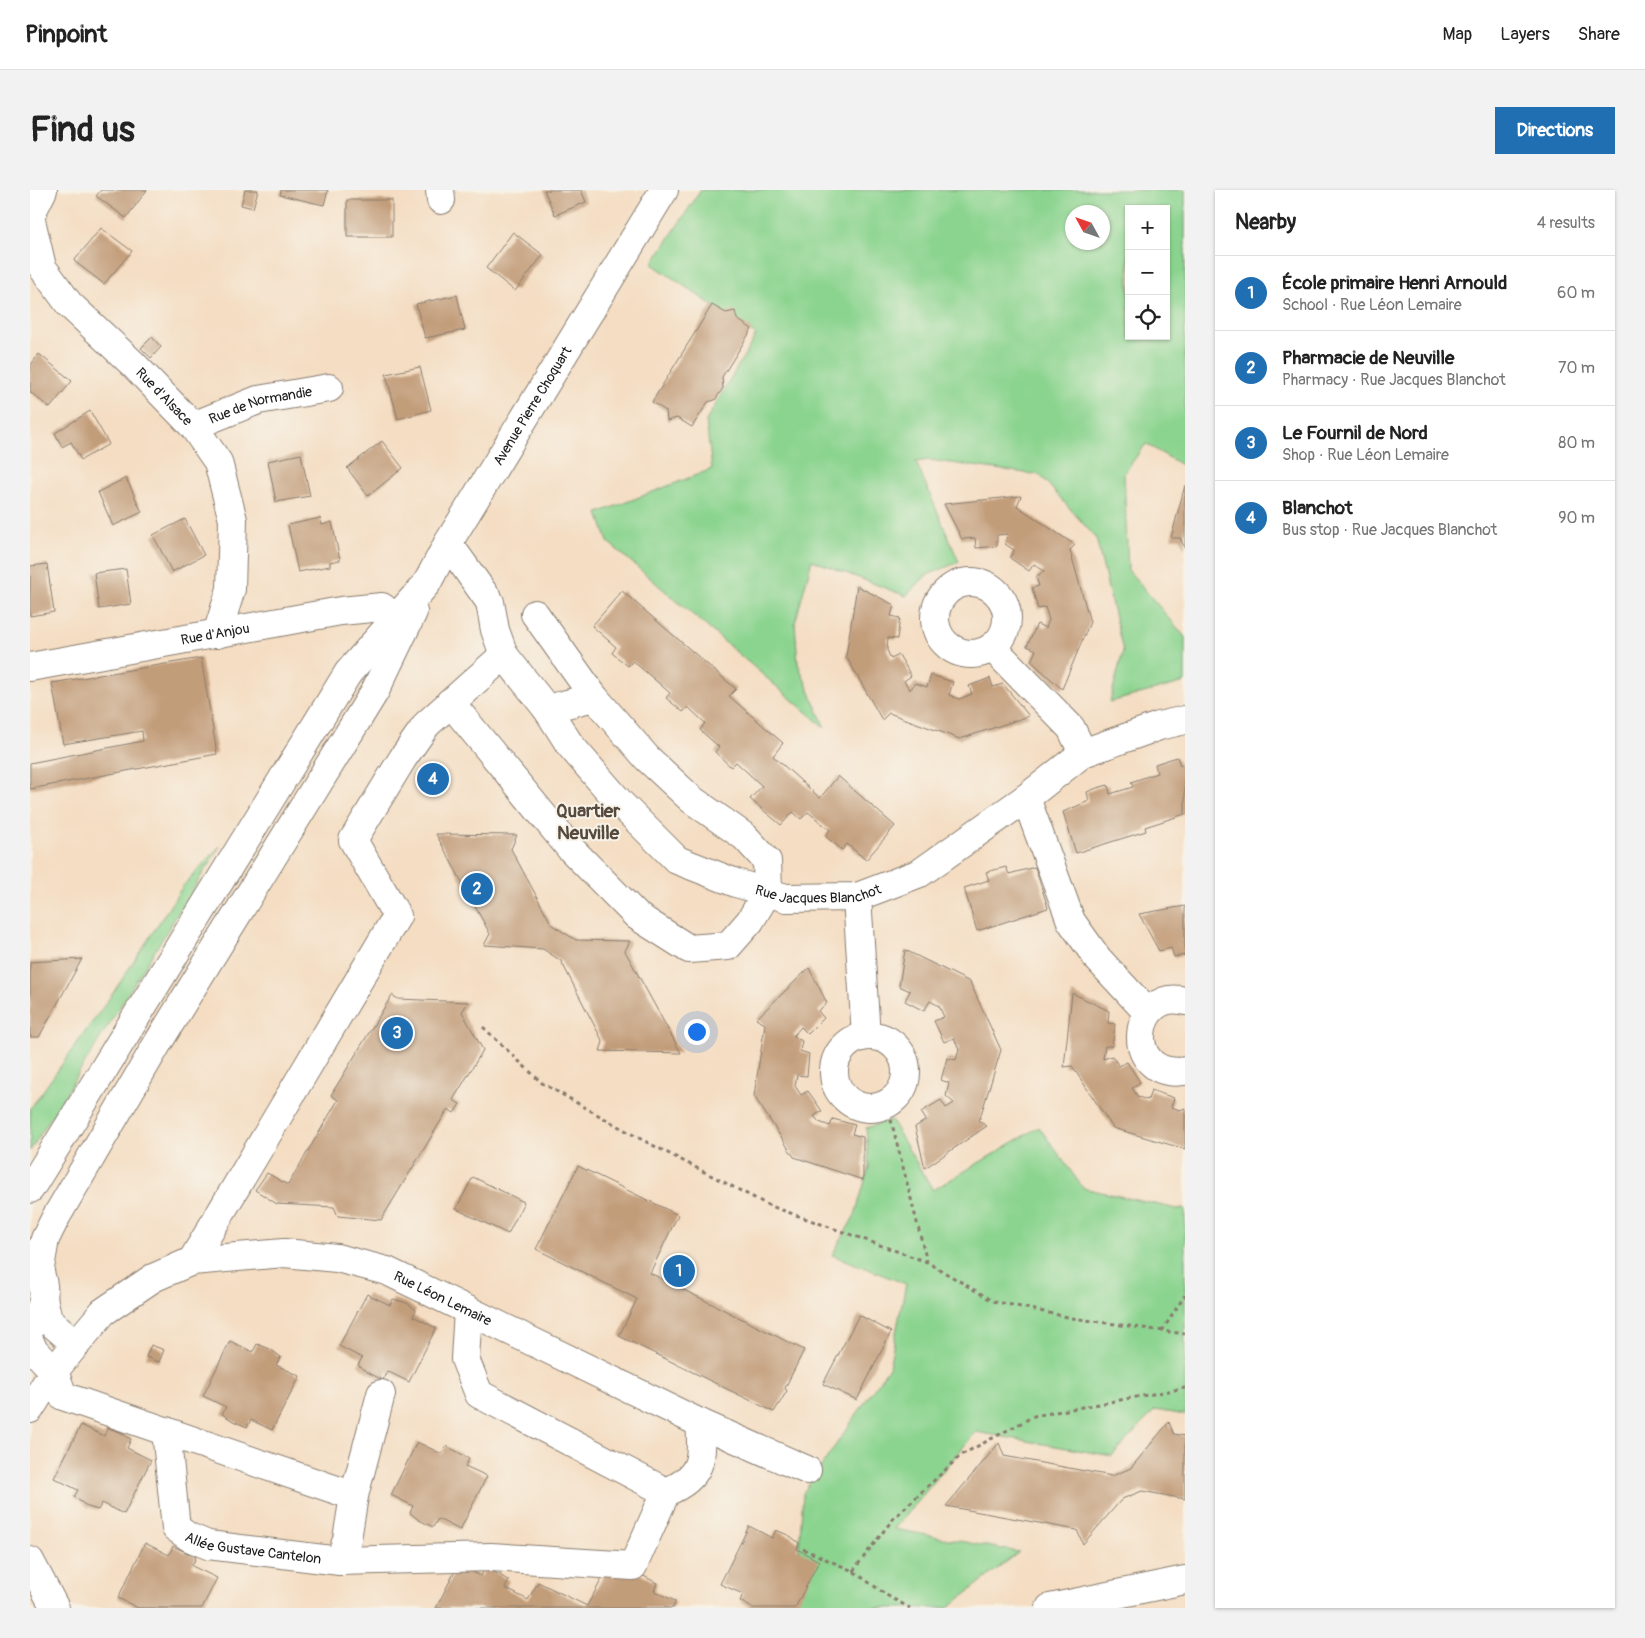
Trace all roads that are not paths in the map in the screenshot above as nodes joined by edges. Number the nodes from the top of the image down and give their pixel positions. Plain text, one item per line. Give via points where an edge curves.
1 (42, 190) edge
2 (664, 190) edge
3 (30, 216) edge
4 (328, 388) dead end
5 (193, 426) junction
6 (448, 543) junction
7 (427, 584) junction
8 (535, 614) dead end
9 (396, 618) junction
10 (217, 634) junction
11 (992, 647) dead end
12 (504, 654) junction
13 (30, 667) edge
14 (594, 697) junction
15 (450, 702) junction
16 (546, 709) junction
17 (1185, 720) edge
18 (1083, 753) junction
19 (1026, 798) junction
20 (768, 891) junction
21 (857, 897) junction
22 (1185, 1002) edge
23 (1148, 1013) junction
24 (866, 1036) junction
25 (1185, 1072) edge
26 (30, 1189) edge
27 (35, 1261) edge
28 (192, 1261) junction
29 (44, 1302) junction
30 (468, 1310) junction
31 (30, 1328) edge
32 (30, 1342) edge
33 (76, 1344) junction
34 (54, 1371) junction
35 (381, 1394) dead end
36 (30, 1409) edge
37 (700, 1423) junction
38 (166, 1431) junction
39 (807, 1470) dead end
40 (666, 1492) junction
41 (354, 1496) junction
42 (30, 1561) edge
43 (340, 1561) junction
44 (1185, 1580) edge
45 (55, 1608) edge
46 (1050, 1608) edge

1 - 3 street, Rue d'Alsace
2 - 6 street, Avenue Pierre Choquart
3 - 5 street, Rue d'Alsace via 42,267 69,304
4 - 5 street, Rue de Normandie via 258,400
5 - 10 street, Rue d'Alsace via 218,462 233,520 231,589
6 - 7 street, Avenue Pierre Choquart
6 - 12 street, Rue Jacques Blanchot via 490,602
7 - 9 street, Avenue Pierre Choquart
7 - 27 street via 375,691 159,1041 56,1217
8 - 14 street
9 - 10 street, Rue d'Anjou via 382,606
9 - 26 street, Avenue Pierre Choquart via 348,673
10 - 13 street, Rue d'Anjou
11 - 18 street via 1071,728
12 - 15 street
12 - 16 street, Rue Jacques Blanchot
14 - 16 street
14 - 20 street via 647,758 691,798 745,836 767,860
15 - 20 street via 570,848 637,916 688,949 728,946 750,921
15 - 28 street via 427,724 403,758 354,840 397,916
16 - 20 street, Rue Jacques Blanchot via 570,745 621,804 677,860 736,883
17 - 18 street, Rue Jacques Blanchot
18 - 19 street, Rue Jacques Blanchot
19 - 21 street, Rue Jacques Blanchot via 920,874
19 - 23 street via 1070,921 1098,960
20 - 21 street, Rue Jacques Blanchot via 786,898
21 - 24 street
22 - 23 street via 1170,1000
23 - 25 street via 1140,1034 1146,1056 1163,1070
24 - 24 street via 879,1036 900,1050 907,1074 897,1097 876,1108 854,1104 844,1098 838,1088 834,1065 838,1055 855,1039
27 - 29 street via 44,1284
28 - 30 street, Rue Léon Lemaire via 284,1252 337,1258 386,1271
28 - 33 street, Rue Léon Lemaire via 153,1278 103,1312
29 - 31 street via 38,1319
29 - 33 street via 48,1320
30 - 37 street, Rue Léon Lemaire
30 - 40 street via 465,1359 479,1394
32 - 34 street
33 - 34 street, Rue Léon Lemaire
34 - 36 street, Rue Léon Lemaire
34 - 38 street via 63,1396
35 - 41 street
37 - 39 street, Rue Léon Lemaire
37 - 40 street via 703,1454 692,1475
38 - 41 street
38 - 43 street, Allée Gustave Cantelon via 176,1528 208,1545
40 - 43 street via 633,1566 491,1557
41 - 43 street
42 - 45 street
44 - 46 street

